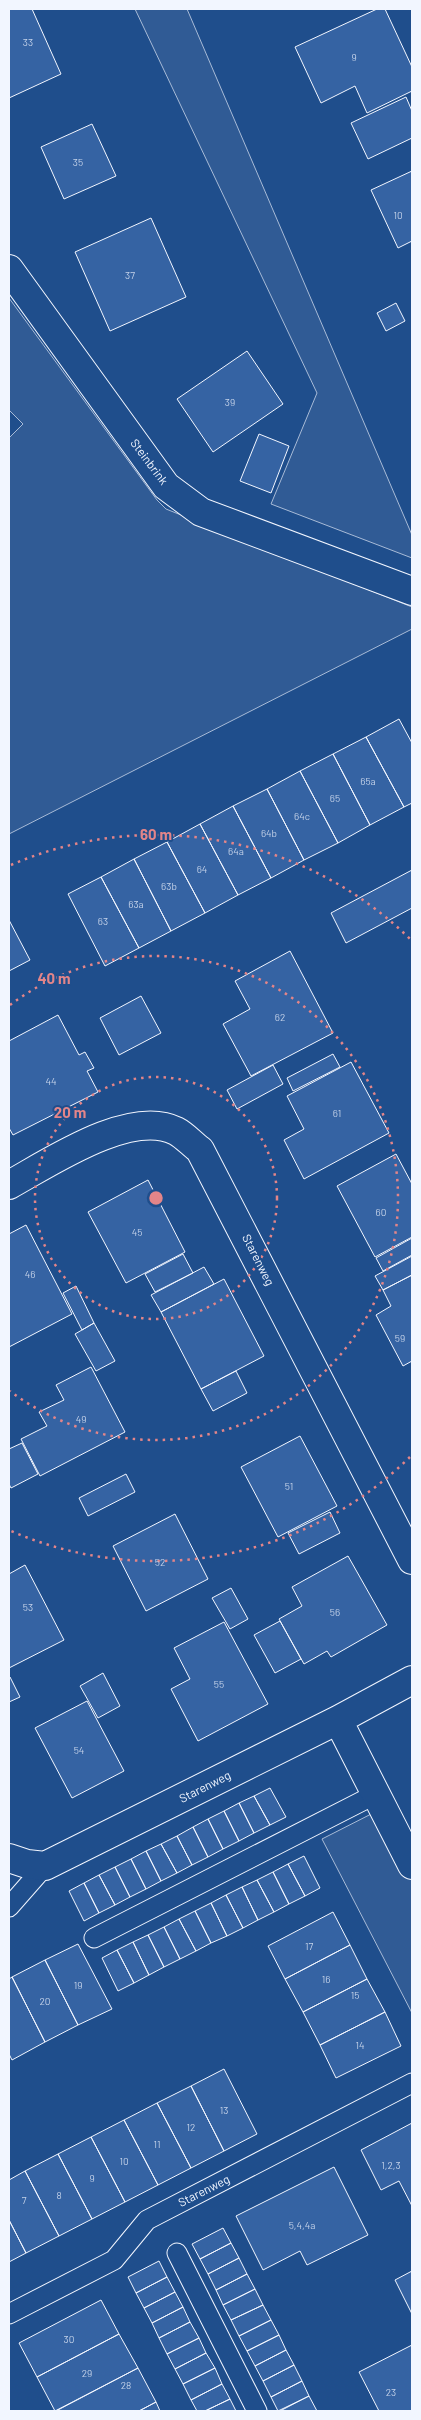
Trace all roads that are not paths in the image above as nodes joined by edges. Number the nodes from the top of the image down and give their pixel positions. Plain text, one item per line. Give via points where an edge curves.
1 (9, 270) edge
2 (412, 591) edge
3 (9, 1185) edge
4 (412, 1560) edge
5 (412, 1680) edge
6 (338, 1720) junction
7 (376, 1794) junction
8 (9, 1858) edge
9 (45, 1866) junction
10 (412, 1866) edge
11 (9, 1907) edge
12 (94, 1938) dead end
13 (412, 2083) edge
14 (177, 2253) dead end
15 (9, 2314) edge
16 (257, 2411) edge

1 - 2 street, Steinbrink via 166,486 201,512
3 - 4 street, Starenweg via 100,1137 146,1124 175,1130 200,1150
5 - 6 street, Starenweg
6 - 7 street
6 - 9 street, Starenweg
7 - 10 street
7 - 12 lane
8 - 9 street
9 - 11 lane, Starenweg
13 - 15 lane, Starenweg via 147,2220 114,2260
14 - 16 lane

